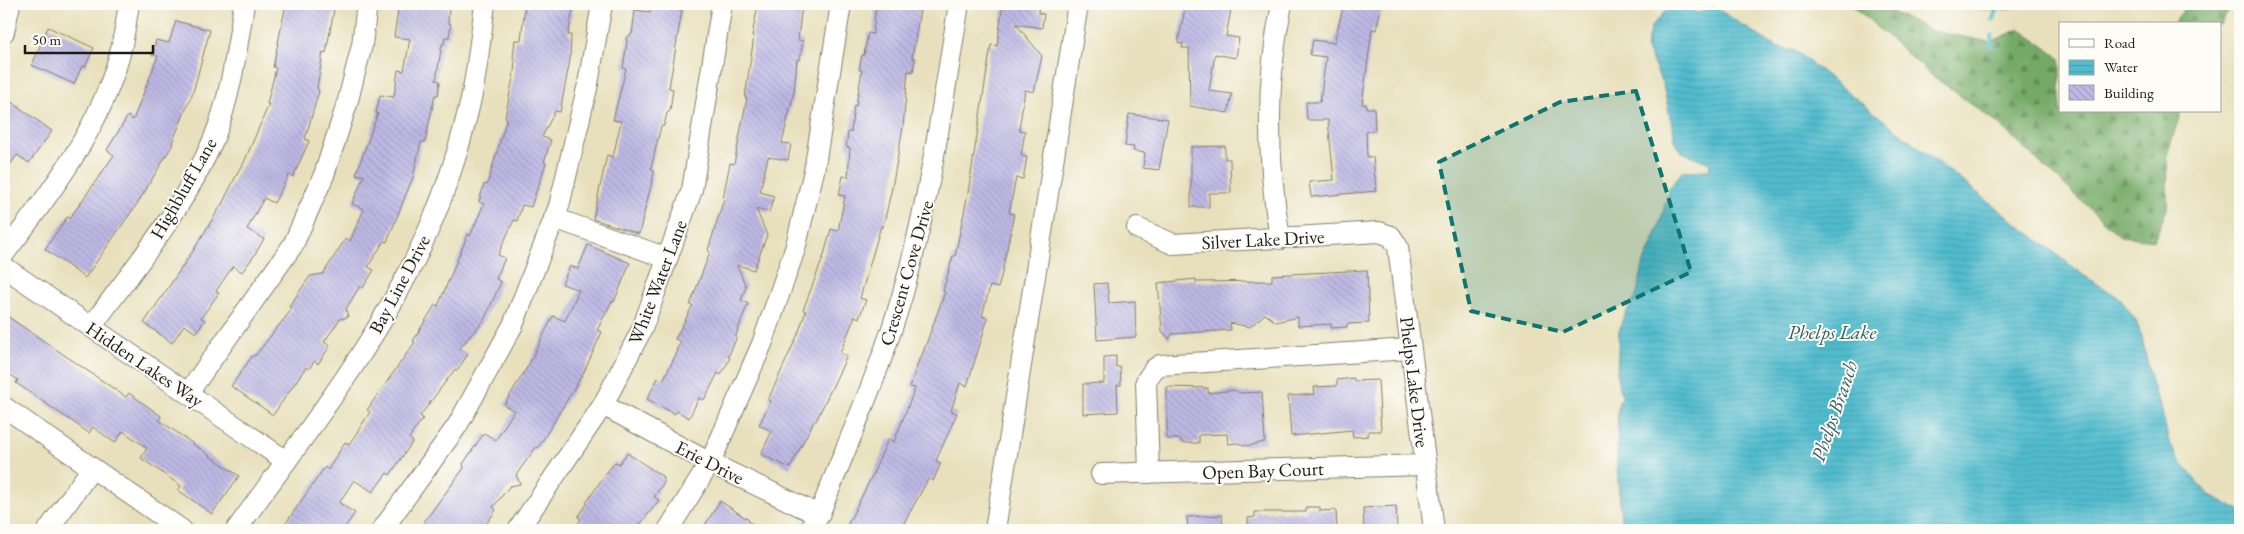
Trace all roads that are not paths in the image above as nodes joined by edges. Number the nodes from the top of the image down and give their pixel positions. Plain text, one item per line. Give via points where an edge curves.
1 (10, 4) edge
2 (129, 4) edge
3 (244, 4) edge
4 (367, 4) edge
5 (485, 4) edge
6 (602, 4) edge
7 (722, 4) edge
8 (841, 4) edge
9 (959, 4) edge
10 (1078, 4) edge
11 (1282, 4) edge
12 (4, 32) edge
13 (554, 218) junction
14 (1137, 228) dead end
15 (1391, 236) joint
16 (1280, 239) junction
17 (4, 254) edge
18 (667, 258) junction
19 (4, 267) edge
20 (91, 327) junction
21 (1410, 349) junction
22 (188, 393) junction
23 (603, 405) junction
24 (4, 407) edge
25 (286, 460) junction
26 (710, 463) junction
27 (1425, 465) junction
28 (92, 468) junction
29 (1149, 473) junction
30 (1101, 474) dead end
31 (814, 523) edge
32 (48, 530) edge
33 (182, 530) edge
34 (236, 530) edge
35 (382, 530) edge
36 (518, 530) edge
37 (668, 530) edge
38 (994, 530) edge
39 (1434, 530) edge

1 - 12 street
2 - 17 street via 119,56 78,150
3 - 20 street, Highbluff Lane via 232,75 214,137 165,226
4 - 22 street via 362,45 347,104 324,175 293,245
5 - 25 street, Bay Line Drive via 472,94 429,230 395,300 349,372
6 - 13 street via 588,84
7 - 18 street, White Water Lane via 692,190
8 - 26 street via 814,171 794,249 762,344
9 - 31 street, Crescent Cove Drive via 928,198 903,293 880,363
10 - 38 street
11 - 16 street via 1274,54 1269,128 1270,165
13 - 18 street
13 - 35 street via 513,325 457,426
14 - 16 street, Silver Lake Drive via 1173,244
15 - 16 street, Silver Lake Drive via 1378,232
15 - 21 street, Phelps Lake Drive via 1398,247
18 - 23 street, White Water Lane via 642,329
19 - 20 street, Hidden Lakes Way
20 - 22 street, Hidden Lakes Way
21 - 27 street, Phelps Lake Drive
21 - 29 street via 1160,365 1146,381
22 - 25 street, Hidden Lakes Way
23 - 26 street, Erie Drive
23 - 36 street, White Water Lane
24 - 28 street
25 - 34 street, Bay Line Drive
26 - 31 street, Erie Drive
26 - 37 street
27 - 29 street, Open Bay Court
27 - 39 street, Phelps Lake Drive
28 - 32 street
28 - 33 street
29 - 30 street, Open Bay Court

